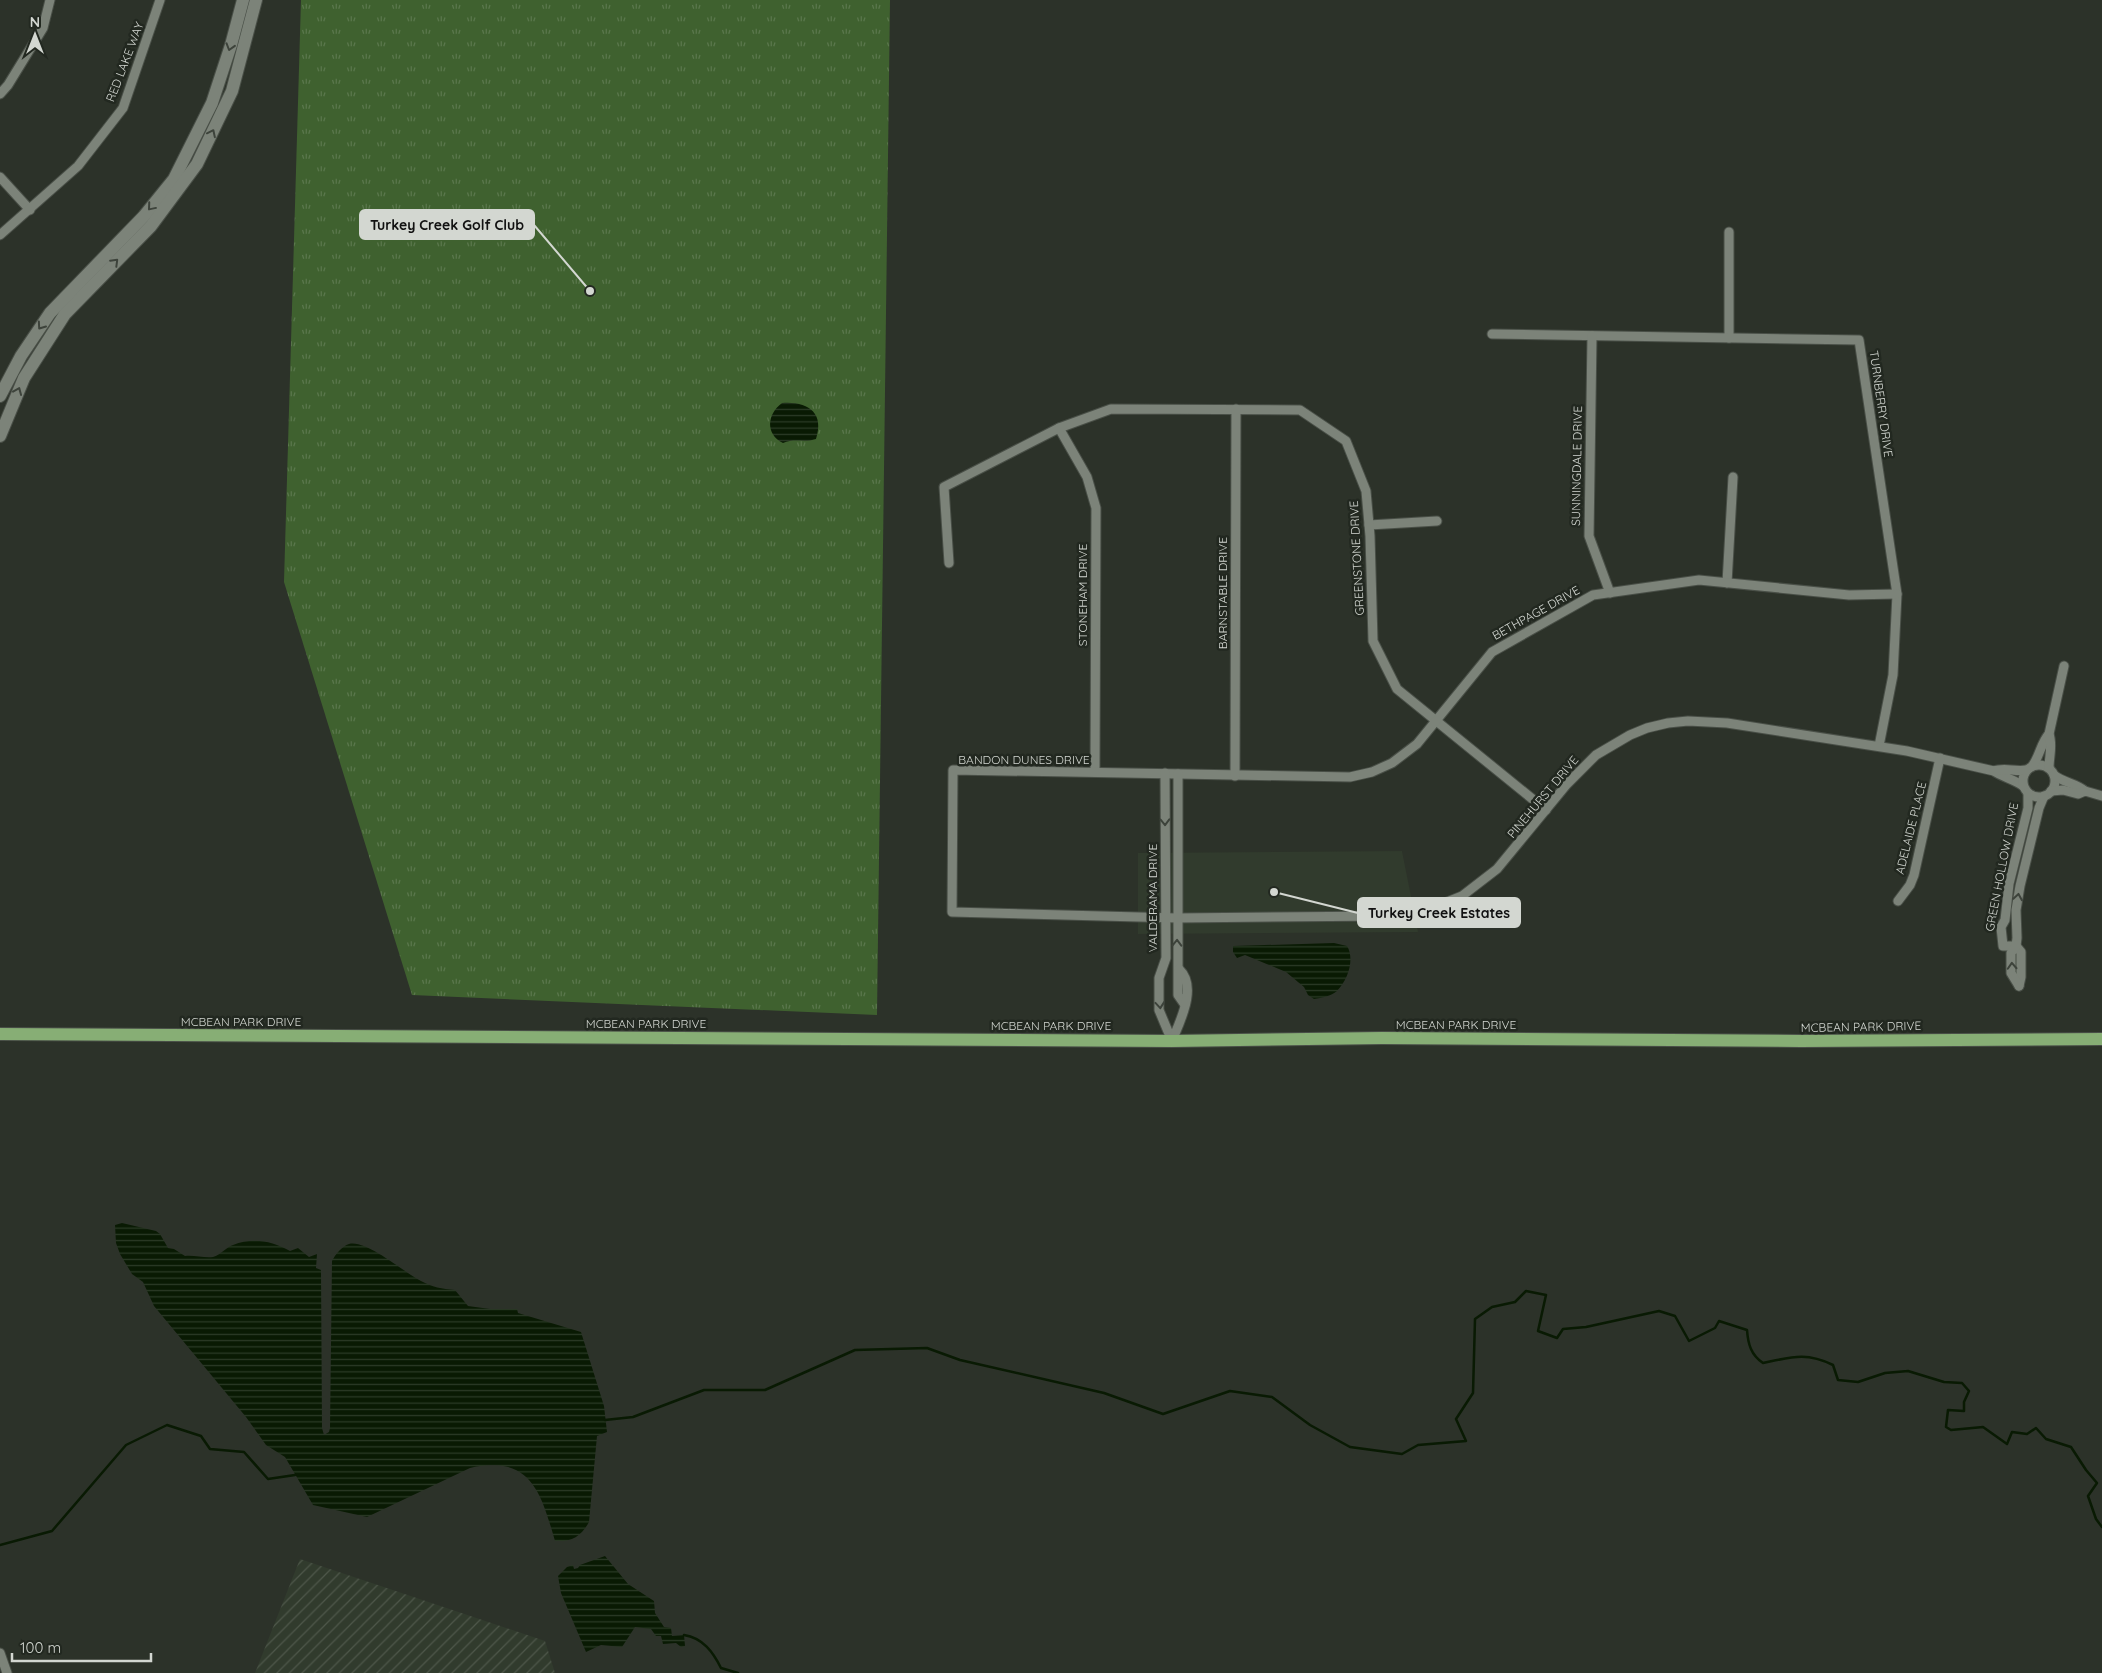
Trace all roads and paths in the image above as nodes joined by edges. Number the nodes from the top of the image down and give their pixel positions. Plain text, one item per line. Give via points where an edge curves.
1 (50, 0) edge
2 (160, 0) edge
3 (243, 0) edge
4 (256, 0) edge
5 (0, 94) edge
6 (0, 177) edge
7 (30, 210) junction
8 (1729, 232) dead end
9 (0, 235) edge
10 (1492, 334) dead end
11 (1592, 336) junction
12 (1729, 338) junction
13 (0, 396) edge
14 (1236, 410) junction
15 (1059, 428) junction
16 (0, 436) edge
17 (1733, 477) dead end
18 (1437, 521) dead end
19 (1369, 526) junction
20 (949, 562) dead end
21 (1727, 583) junction
22 (1610, 593) junction
23 (1897, 594) junction
24 (2064, 666) dead end
25 (1437, 721) junction
26 (2049, 734) junction
27 (1879, 746) junction
28 (1940, 758) junction
29 (2030, 768) junction
30 (1994, 771) junction
31 (1095, 772) junction
32 (2052, 772) junction
33 (1165, 773) junction
34 (1178, 774) junction
35 (1234, 776) junction
36 (2026, 790) junction
37 (2084, 792) junction
38 (2048, 794) junction
39 (2102, 796) edge
40 (1546, 810) junction
41 (1898, 902) dead end
42 (1166, 918) junction
43 (1177, 918) junction
44 (2016, 946) junction
45 (1163, 968) junction
46 (1178, 968) junction
47 (2019, 986) dead end
48 (0, 1034) edge
49 (2102, 1039) edge
50 (1172, 1041) junction
51 (0, 1653) edge
52 (7, 1673) edge

1 - 5 street via 43,28
2 - 7 street, RED LAKE WAY via 123,108 78,166
3 -> 13 main road via 212,103 174,179 144,216 50,313 21,356
16 -> 4 main road via 24,378 65,314 151,226 197,164 232,91
6 - 7 street
7 - 9 street, RED LAKE WAY
8 - 12 street
10 - 11 street, TURNBERRY DRIVE
11 - 12 street, TURNBERRY DRIVE
11 - 22 street, SUNNINGDALE DRIVE via 1589,536
12 - 23 street, TURNBERRY DRIVE via 1860,340
14 - 15 street, GREENSTONE DRIVE via 1111,408
14 - 19 street, GREENSTONE DRIVE via 1300,410 1346,441 1366,492
14 - 35 street, BARNSTABLE DRIVE
15 - 20 street, GREENSTONE DRIVE via 944,487
15 - 31 street, STONEHAM DRIVE via 1087,477 1096,508
17 - 21 street
18 - 19 street
19 - 25 street, GREENSTONE DRIVE via 1373,641 1397,689
21 - 22 street, BETHPAGE DRIVE via 1699,580
21 - 23 street, BETHPAGE DRIVE via 1849,595
22 - 25 street, BETHPAGE DRIVE via 1593,595 1492,652
23 - 27 street, TURNBERRY DRIVE via 1893,675
24 - 26 street
25 - 35 street, BETHPAGE DRIVE via 1417,744 1392,763 1372,772 1350,777
25 - 40 street, GREENSTONE DRIVE
26 - 29 street
26 - 32 street
27 - 28 street, PINEHURST DRIVE
27 - 40 street, PINEHURST DRIVE via 1727,723 1668,723 1630,735 1596,755
28 - 30 street, PINEHURST DRIVE
28 - 41 street, ADELAIDE PLACE via 1914,875
29 - 30 street, PINEHURST DRIVE
29 - 32 street via 2042,764
29 - 36 street via 2023,778
30 - 36 street, PINEHURST DRIVE via 2011,778
31 - 33 street, BANDON DUNES DRIVE
31 - 42 street, BANDON DUNES DRIVE via 953,770 952,912
32 - 37 street via 2062,782 2079,786
32 - 38 street via 2055,784
33 - 34 street, BANDON DUNES DRIVE
33 -> 42 street, VALDERAMA DRIVE
34 - 35 street, BETHPAGE DRIVE
34 - 43 street, VALDERAMA DRIVE
36 - 38 street via 2036,797
36 - 44 street, GREEN HOLLOW DRIVE via 2028,808 2001,927 2003,946
37 - 38 street via 2078,794 2063,790
37 - 39 street
44 -> 38 street, GREEN HOLLOW DRIVE via 2018,897 2039,808
40 - 43 street, PINEHURST DRIVE via 1486,879 1462,896 1427,910 1389,916
42 - 43 street, PINEHURST DRIVE
42 - 45 street, VALDERAMA DRIVE
46 -> 43 street, VALDERAMA DRIVE
47 -> 44 street, GREEN HOLLOW DRIVE via 2021,952
45 - 46 street
45 -> 50 street, VALDERAMA DRIVE via 1159,1010
46 - 50 street, VALDERAMA DRIVE via 1187,982 1185,1010
48 - 50 main road, MCBEAN PARK DRIVE
49 - 50 main road, MCBEAN PARK DRIVE via 1382,1038
51 - 52 street

